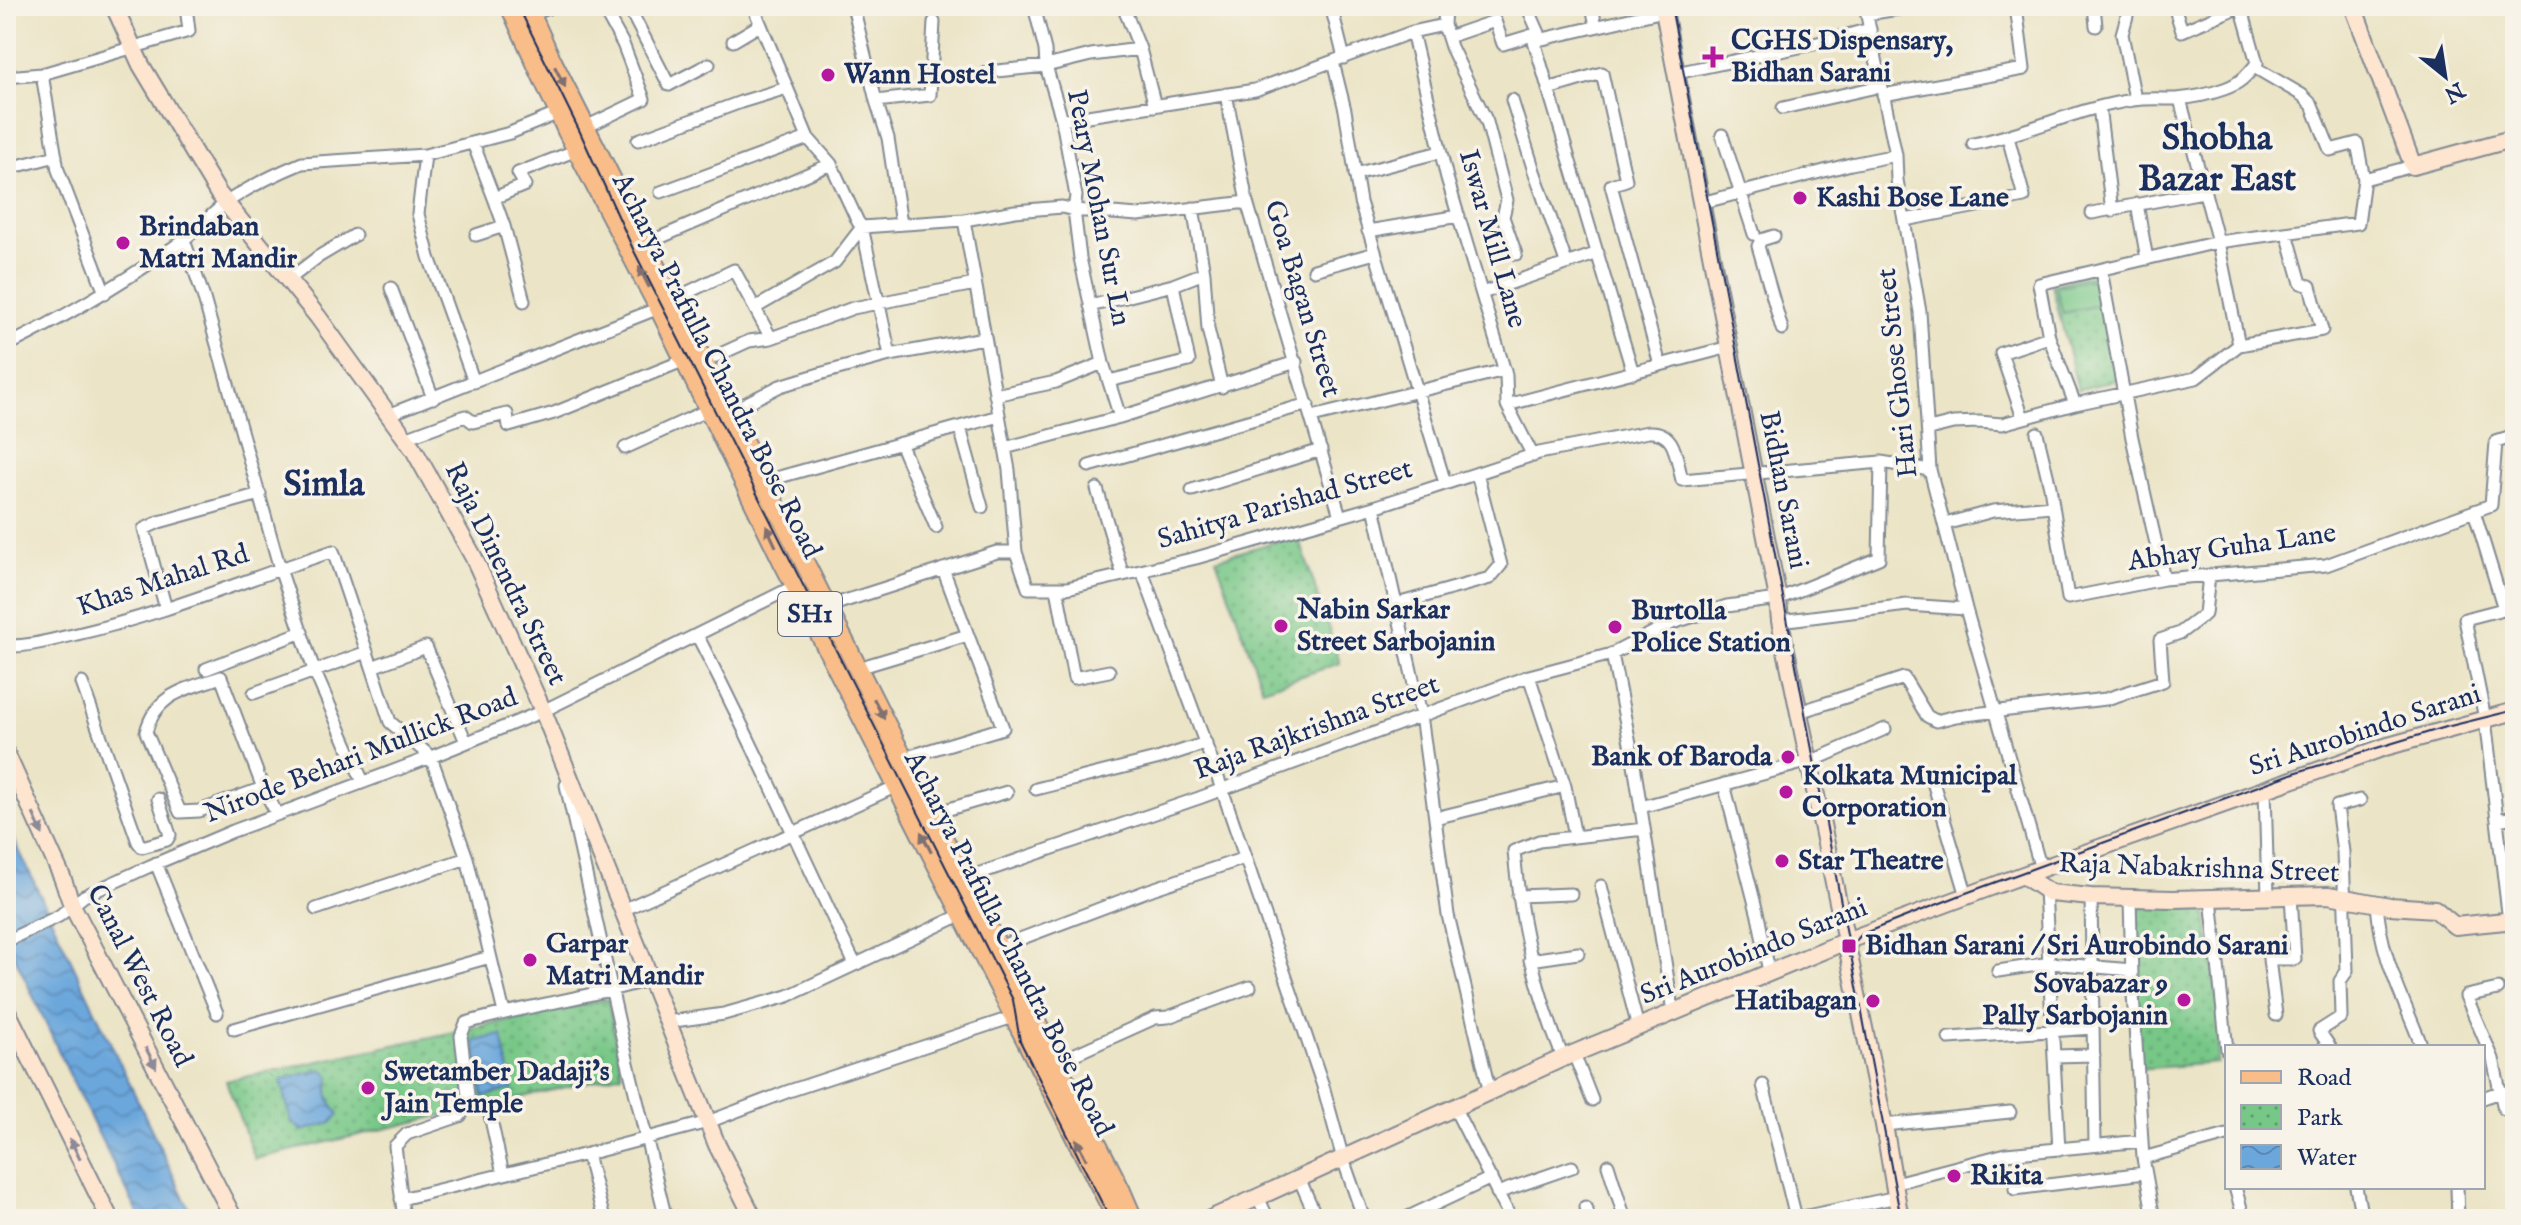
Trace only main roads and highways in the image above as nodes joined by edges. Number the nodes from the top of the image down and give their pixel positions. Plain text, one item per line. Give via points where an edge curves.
1 (114, 6) edge
2 (510, 6) edge
3 (2353, 6) edge
4 (1663, 9) edge
5 (529, 10) edge
6 (567, 110) junction
7 (2515, 138) edge
8 (666, 304) junction
9 (719, 411) junction
10 (803, 582) junction
11 (2515, 711) edge
12 (6, 753) edge
13 (2023, 875) junction
14 (956, 882) junction
15 (2512, 920) edge
16 (1846, 941) junction
17 (6, 1009) edge
18 (1049, 1066) junction
19 (110, 1219) edge
20 (234, 1219) edge
21 (754, 1219) edge
22 (1117, 1219) edge
23 (1133, 1219) edge
24 (1210, 1219) edge
25 (1900, 1219) edge

1 - 21 main road, Raja Dinendra Street via 141,65 226,203 405,438 474,558 543,711 708,1122
2 - 6 main road, Acharya Prafulla Chandra Bose Road / SH1
3 - 7 main road via 2413,166
4 - 16 main road, Bidhan Sarani
5 -> 6 main road, Acharya Prafulla Chandra Bose Road / SH1
8 -> 6 main road, Acharya Prafulla Chandra Bose Road / SH1 via 577,150
6 - 8 main road, Acharya Prafulla Chandra Bose Road / SH1 via 586,127 645,244
8 - 9 main road, Acharya Prafulla Chandra Bose Road / SH1
10 -> 9 main road, Acharya Prafulla Chandra Bose Road / SH1
9 - 10 main road, Acharya Prafulla Chandra Bose Road / SH1 via 765,483
14 -> 10 main road, Acharya Prafulla Chandra Bose Road / SH1 via 897,786
10 -> 14 main road, Acharya Prafulla Chandra Bose Road / SH1 via 826,607 935,817
11 - 13 main road, Sri Aurobindo Sarani via 2385,747
12 -> 20 main road, Canal West Road via 62,877 66,910
13 - 15 main road, Raja Nabakrishna Street via 2050,893 2091,897 2328,895 2435,909 2455,926
13 - 16 main road, Sri Aurobindo Sarani
14 - 18 main road, Acharya Prafulla Chandra Bose Road / SH1 via 999,947
14 - 18 main road, Acharya Prafulla Chandra Bose Road / SH1 via 963,914 1013,1017
16 - 24 main road, Sri Aurobindo Sarani via 1568,1056
16 - 25 main road, Bidhan Sarani
19 -> 17 main road
22 -> 18 main road, Acharya Prafulla Chandra Bose Road / SH1
18 - 23 main road, Acharya Prafulla Chandra Bose Road / SH1

